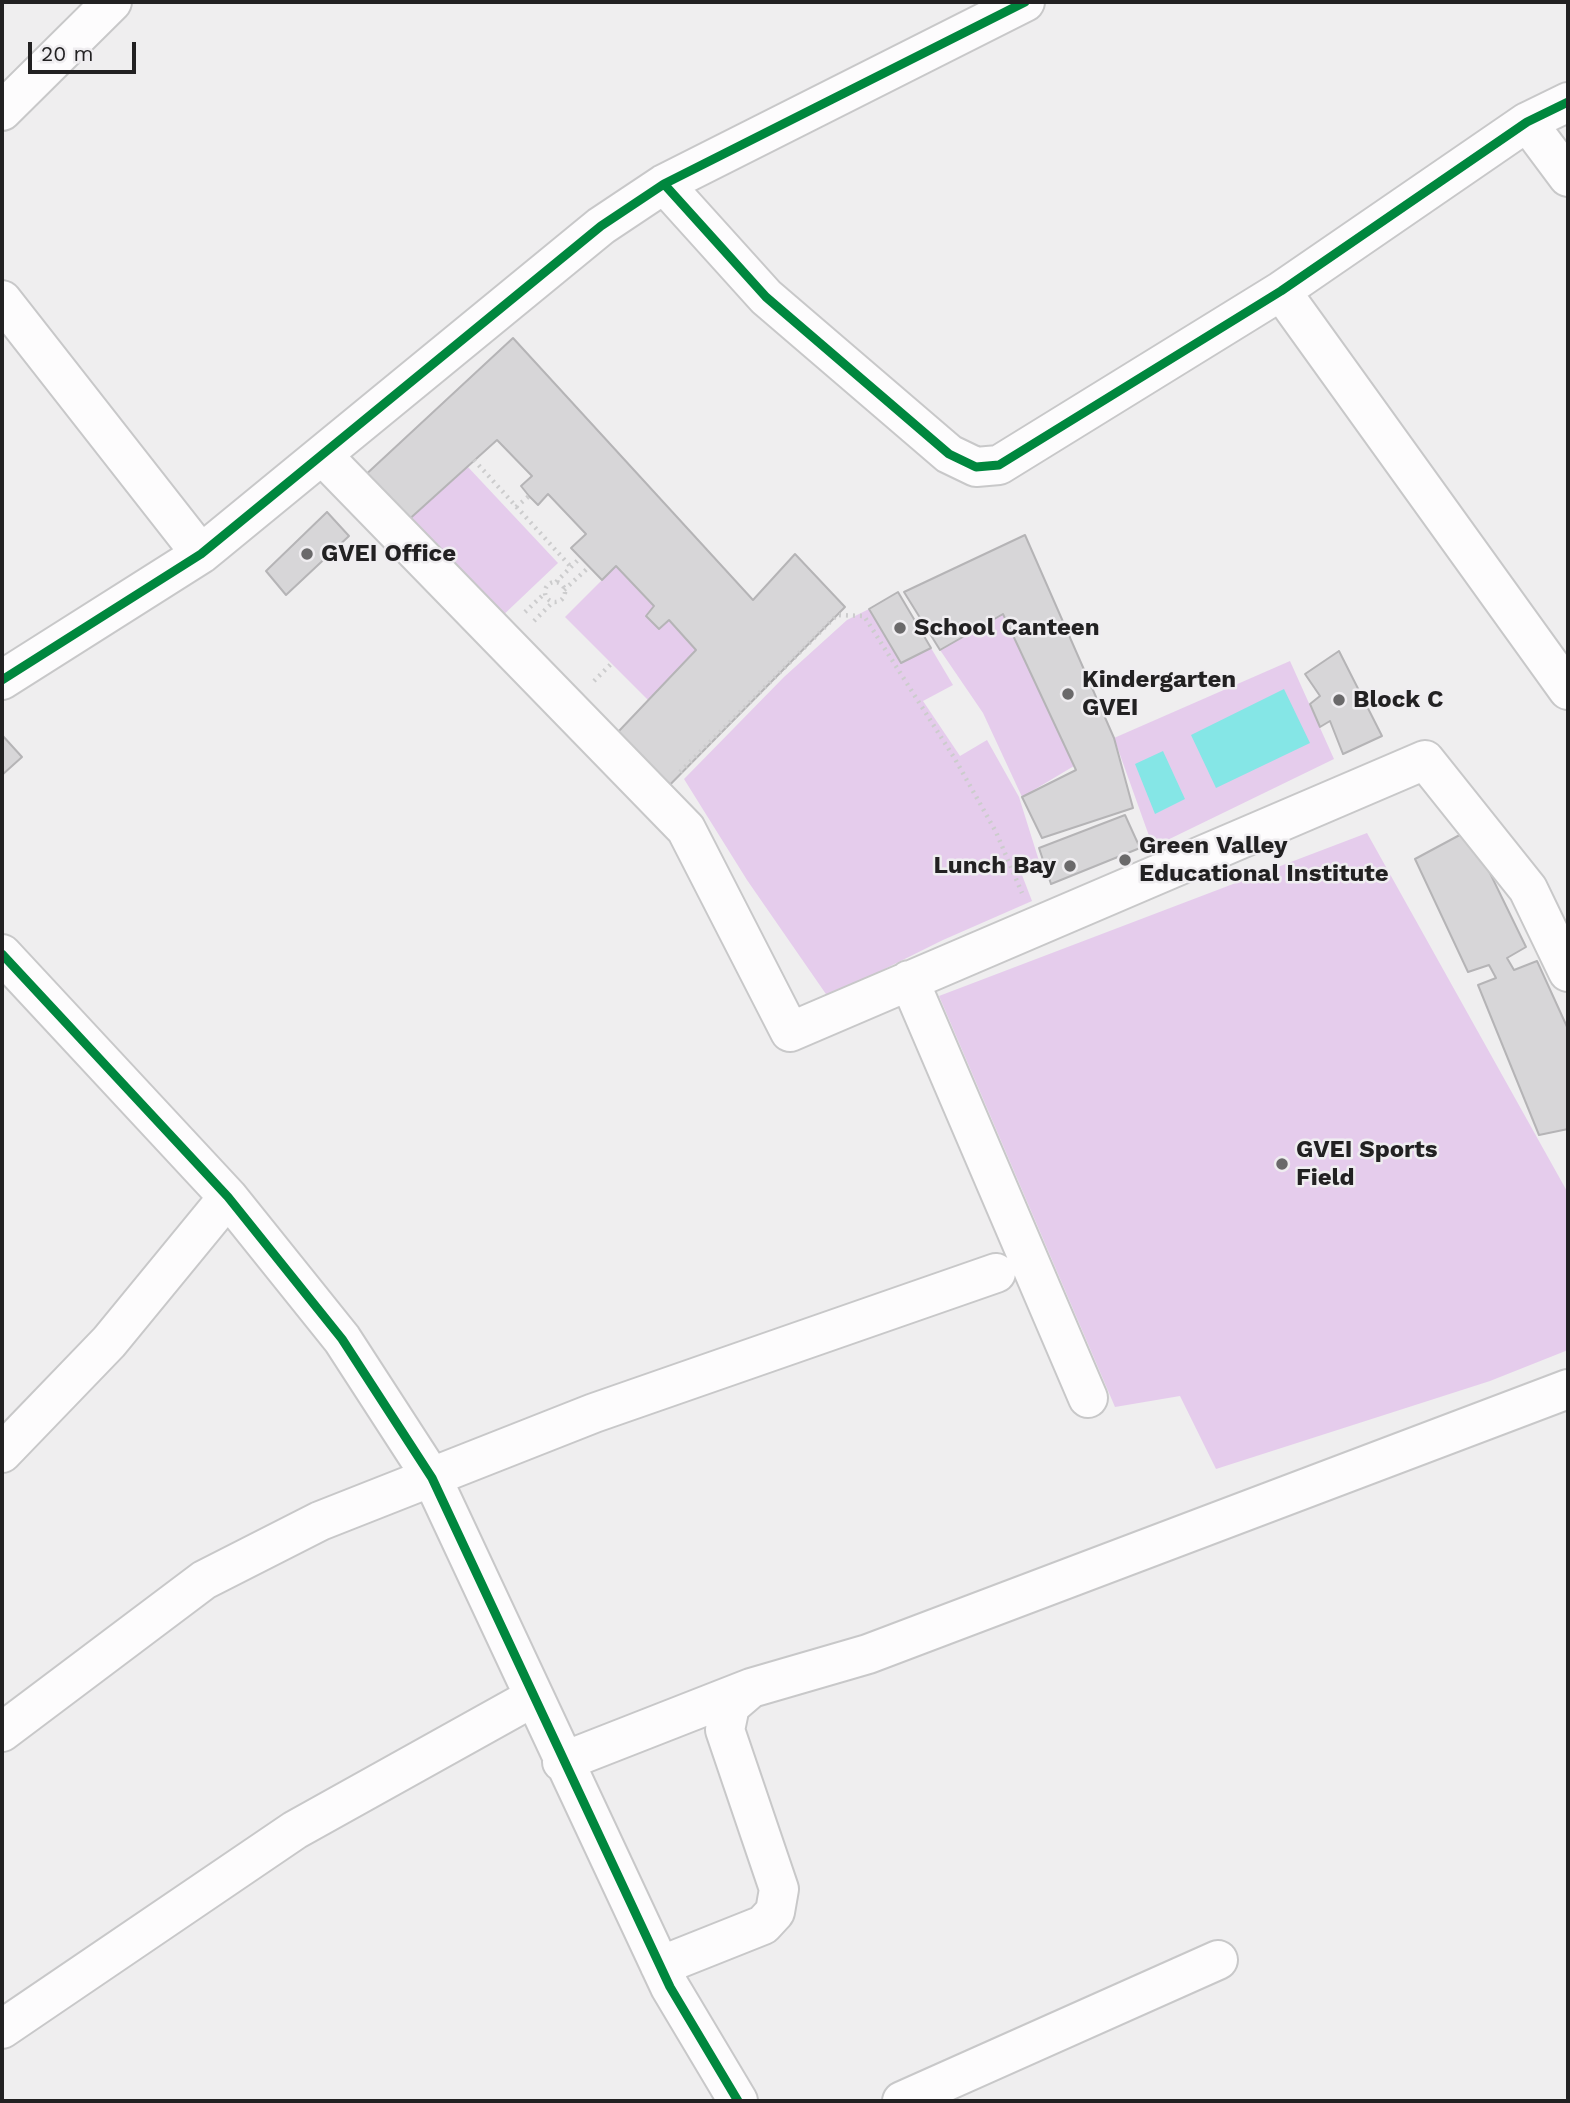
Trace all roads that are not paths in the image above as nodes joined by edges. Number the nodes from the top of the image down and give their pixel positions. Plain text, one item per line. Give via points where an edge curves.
1 (112, 2) edge
2 (1025, 2) edge
3 (1568, 102) edge
4 (2, 111) edge
5 (1527, 122) junction
6 (1568, 177) edge
7 (664, 184) junction
8 (1281, 291) junction
9 (2, 300) edge
10 (323, 456) junction
11 (201, 554) junction
12 (2, 680) edge
13 (1568, 690) edge
14 (2, 954) edge
15 (1568, 972) edge
16 (909, 980) junction
17 (228, 1197) junction
18 (996, 1273) dead end
19 (1568, 1389) edge
20 (1088, 1398) dead end
21 (2, 1453) edge
22 (432, 1478) junction
23 (751, 1688) junction
24 (532, 1698) junction
25 (2, 1732) edge
26 (562, 1762) junction
27 (1218, 1961) dead end
28 (660, 1966) junction
29 (2, 2029) edge
30 (738, 2101) edge
31 (902, 2101) edge

1 - 4 street
2 - 7 street
3 - 5 street
5 - 6 street
5 - 8 street
7 - 8 street via 766,297 948,454 976,467 999,465
7 - 10 street via 601,226
8 - 13 street
9 - 11 street
10 - 11 street
10 - 16 street via 686,829 790,1032
11 - 12 street
14 - 17 street
15 - 16 street via 1528,889 1425,760
16 - 20 street
17 - 21 street via 109,1342
17 - 22 street via 342,1339
18 - 22 street via 594,1413
19 - 23 street via 868,1654
22 - 24 street
22 - 25 street via 320,1521 204,1580
23 - 26 street
23 - 28 street via 730,1706 725,1730 779,1889 775,1912 763,1925
24 - 26 street
24 - 29 street via 295,1830
26 - 28 street
27 - 31 street
28 - 30 street

